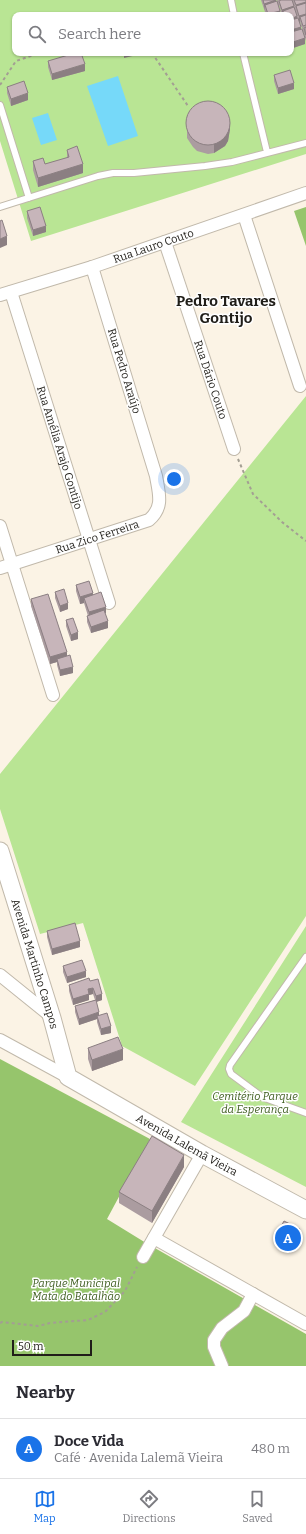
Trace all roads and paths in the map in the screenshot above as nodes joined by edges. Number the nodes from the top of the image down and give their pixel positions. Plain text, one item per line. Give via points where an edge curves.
1 (231, 0) edge
2 (233, 12) edge
3 (31, 56) edge
4 (154, 56) edge
5 (244, 56) edge
6 (0, 85) edge
7 (0, 105) edge
8 (188, 106) dead end
9 (306, 143) edge
10 (267, 152) junction
11 (306, 193) edge
12 (29, 198) junction
13 (0, 207) edge
14 (244, 215) junction
15 (165, 242) junction
16 (92, 267) junction
17 (6, 294) edge
18 (300, 386) dead end
19 (234, 449) joint
20 (156, 476) joint
21 (0, 526) edge
22 (89, 540) junction
23 (306, 541) edge
24 (12, 565) junction
25 (0, 568) edge
26 (109, 602) dead end
27 (53, 695) dead end
28 (0, 851) edge
29 (306, 957) edge
30 (0, 975) edge
31 (52, 1018) junction
32 (0, 1040) edge
33 (68, 1077) junction
34 (306, 1113) edge
35 (202, 1154) junction
36 (306, 1210) edge
37 (154, 1238) junction
38 (142, 1257) joint
39 (253, 1294) junction
40 (0, 1323) edge
41 (306, 1324) edge
42 (222, 1366) edge

1 - 2 lane
3 - 6 path via 16,61
4 - 8 path
5 - 10 lane
7 - 12 lane
9 - 10 lane
10 - 12 lane via 232,162 205,166 113,173
11 - 14 street, Rua Lauro Couto
12 - 13 lane
14 - 15 street, Rua Lauro Couto
14 - 18 street
15 - 16 street, Rua Lauro Couto
15 - 19 street, Rua Dário Couto
16 - 17 street, Rua Lauro Couto
16 - 20 street, Rua Pedro Araújo
17 - 22 street, Rua Amélia Arajo Gontijo
19 - 23 path via 253,494
20 - 22 street, Rua Zico Ferreira via 159,508 156,514 149,520
21 - 24 street
22 - 24 street, Rua Zico Ferreira
22 - 26 street, Rua Amélia Arajo Gontijo
24 - 25 street, Rua Zico Ferreira
24 - 27 street
28 - 31 main road, Avenida Martinho Campos
29 - 34 lane via 229,1069 231,1074 262,1097
30 - 31 street
31 - 33 main road, Avenida Martinho Campos
32 - 33 street
33 - 35 main road, Avenida Lalemã Vieira
35 - 36 main road, Avenida Lalemã Vieira
35 - 37 street
37 - 38 street
37 - 39 street
38 - 40 path via 125,1291 105,1312 88,1320 38,1326
39 - 41 street
39 - 42 street via 244,1311 222,1328 214,1340 214,1347

